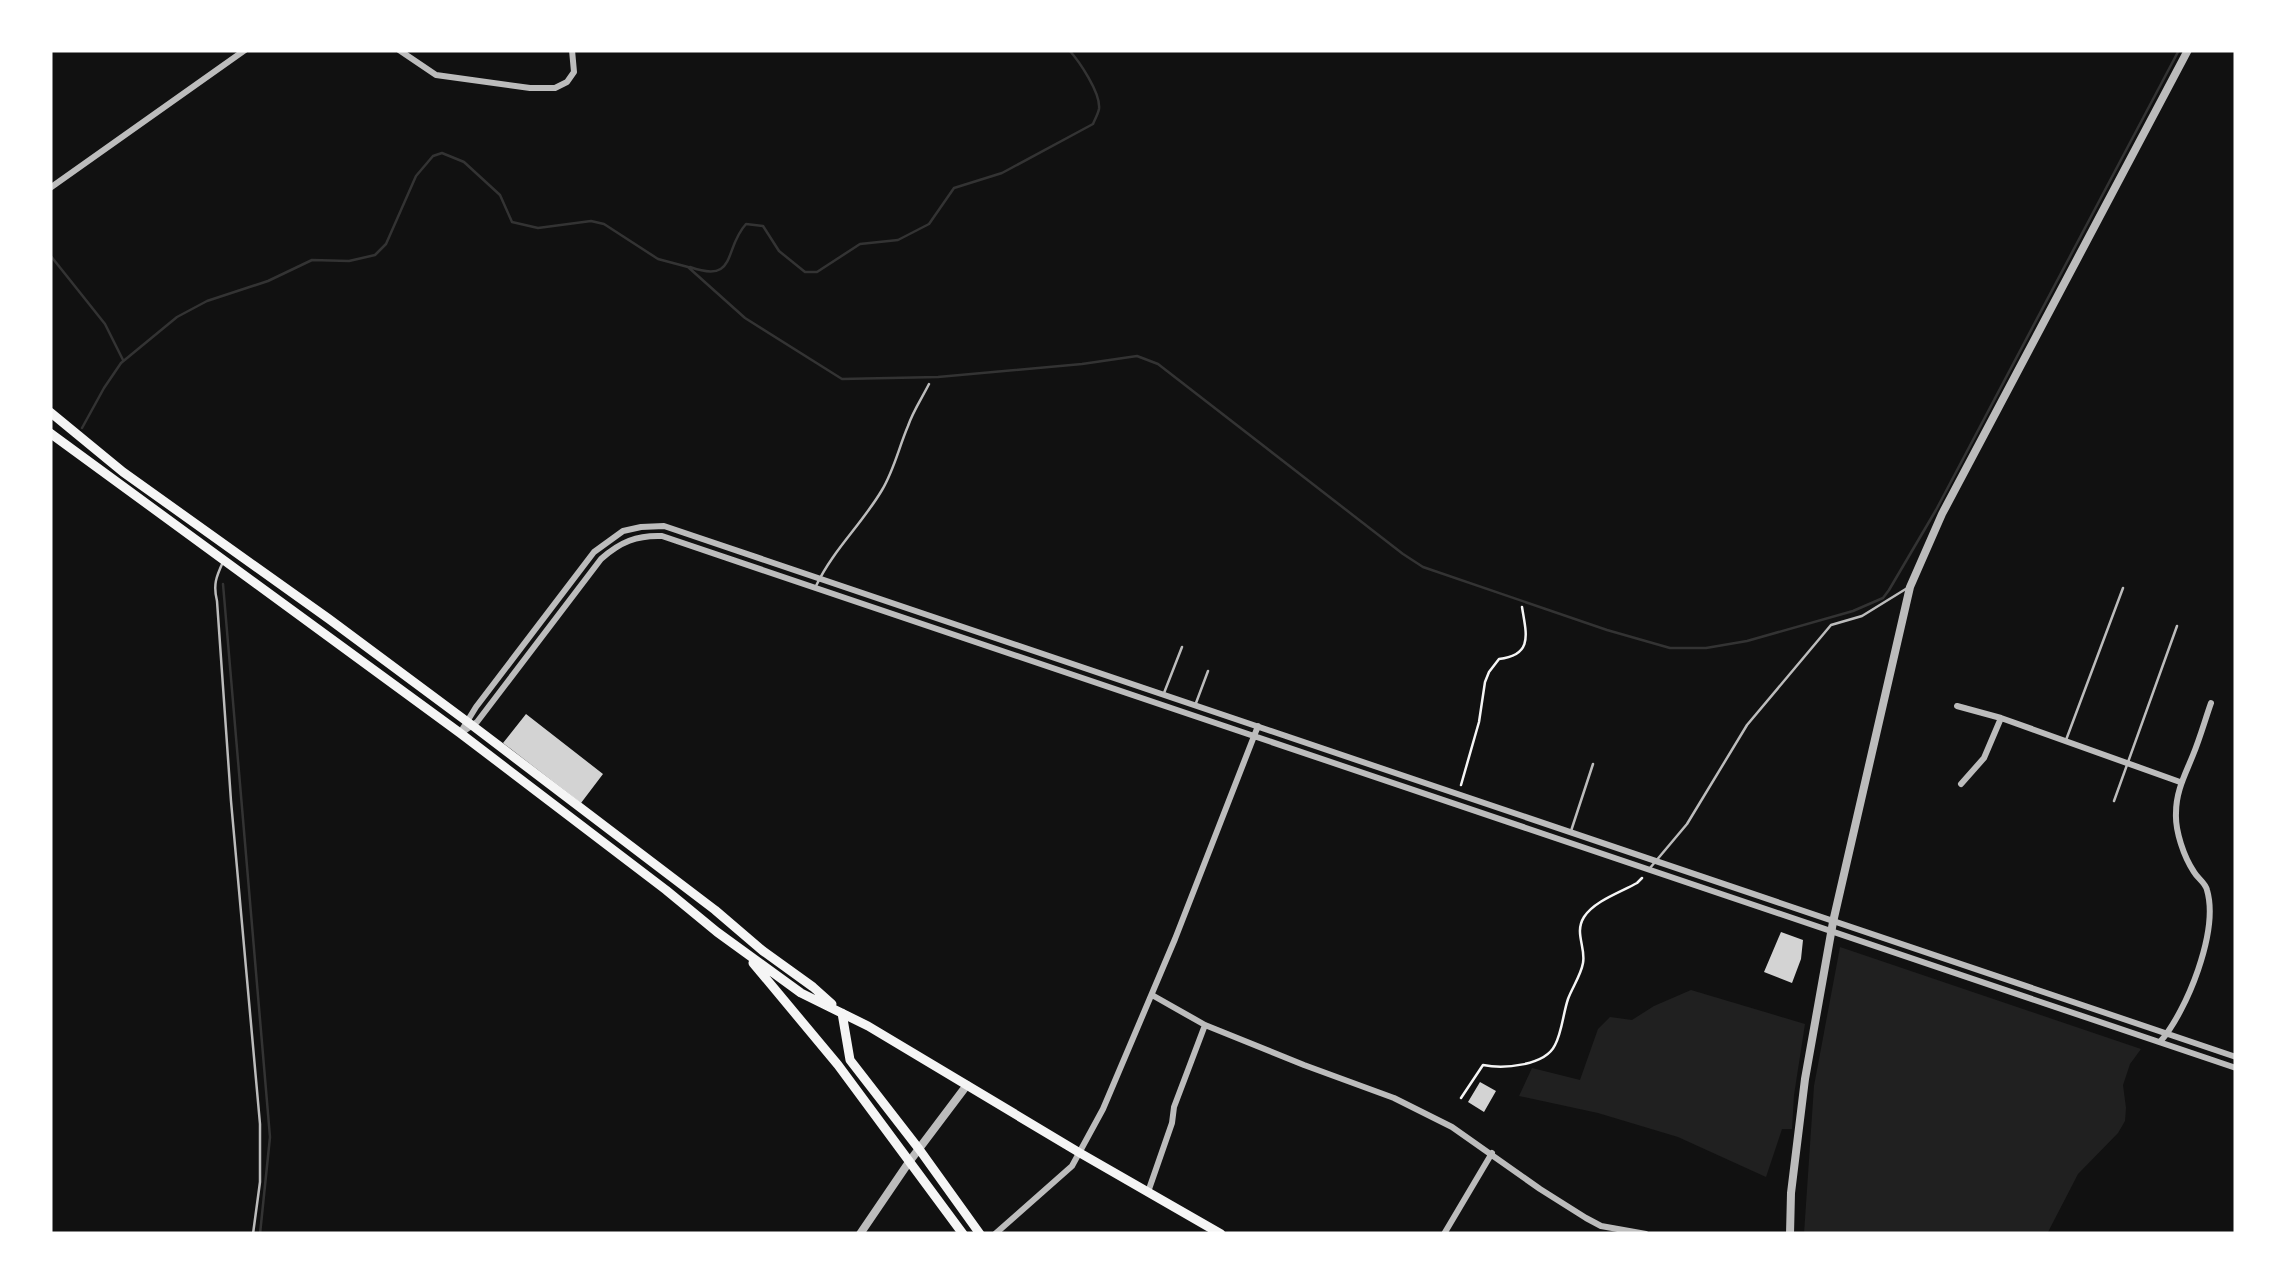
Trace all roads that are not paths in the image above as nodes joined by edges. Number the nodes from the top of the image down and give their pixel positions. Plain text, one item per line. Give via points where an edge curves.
1 (245, 50) edge
2 (398, 50) edge
3 (572, 50) edge
4 (2188, 50) edge
5 (50, 188) edge
6 (929, 384) dead end
7 (50, 412) edge
8 (50, 433) edge
9 (224, 560) junction
10 (819, 579) junction
11 (1910, 587) junction
12 (2124, 588) dead end
13 (814, 589) junction
14 (2177, 626) dead end
15 (1182, 647) dead end
16 (1208, 671) dead end
17 (1164, 694) junction
18 (1196, 704) junction
19 (2211, 704) dead end
20 (1957, 706) dead end
21 (2001, 718) junction
22 (469, 723) junction
23 (1258, 726) junction
24 (460, 733) junction
25 (1256, 736) junction
26 (2065, 741) junction
27 (1594, 764) dead end
28 (2127, 764) junction
29 (2180, 782) junction
30 (1961, 784) dead end
31 (2114, 801) dead end
32 (1571, 832) junction
33 (1657, 862) junction
34 (1649, 870) junction
35 (1832, 927) junction
36 (741, 950) junction
37 (1152, 996) junction
38 (842, 1013) junction
39 (1205, 1025) junction
40 (2167, 1034) junction
41 (2160, 1042) junction
42 (2236, 1057) edge
43 (2236, 1068) edge
44 (967, 1086) junction
45 (919, 1149) junction
46 (1080, 1153) junction
47 (1492, 1153) junction
48 (909, 1162) junction
49 (1148, 1192) junction
50 (253, 1234) edge
51 (860, 1234) edge
52 (964, 1234) edge
53 (980, 1234) edge
54 (994, 1234) edge
55 (1221, 1234) edge
56 (1444, 1234) edge
57 (1646, 1234) edge
58 (1790, 1234) edge

1 - 5 street
2 - 3 street via 436,75 530,88 567,82 574,72
4 - 11 street via 1942,514
6 - 10 lane via 884,487
7 - 22 main road
8 - 9 main road
9 - 24 main road
9 - 50 lane via 214,589 260,1124
10 - 13 lane
10 - 17 street
10 - 22 street via 664,526 623,531 576,573
11 - 33 lane via 1862,616 1831,625 1747,725
11 - 35 street
12 - 26 lane
13 - 22 street via 662,536 627,540 601,559
13 - 25 street
14 - 28 lane
15 - 17 lane
16 - 18 lane
17 - 18 street
18 - 23 street
19 - 29 street
20 - 21 street
21 - 26 street
21 - 30 street via 1984,758
22 - 24 street
22 - 38 main road
23 - 25 street
23 - 32 street
24 - 36 main road
25 - 34 street
25 - 37 street
26 - 28 street
27 - 32 lane
28 - 29 street
28 - 31 lane
29 - 40 street via 2178,834 2206,886 2210,908 2202,955
32 - 33 street
33 - 34 lane
33 - 35 street
34 - 35 street
35 - 40 street
35 - 41 street
35 - 58 street via 1806,1079
36 - 38 main road
36 - 48 main road
37 - 39 street
37 - 46 street
38 - 44 main road
38 - 45 main road via 850,1060
39 - 47 street via 1394,1098
39 - 49 street
40 - 41 street
40 - 42 street
41 - 43 street
44 - 45 street
44 - 46 main road
45 - 48 street
45 - 53 main road
46 - 49 main road
46 - 54 street
47 - 56 street
47 - 57 street via 1586,1218
48 - 51 street
48 - 52 main road
49 - 55 main road

